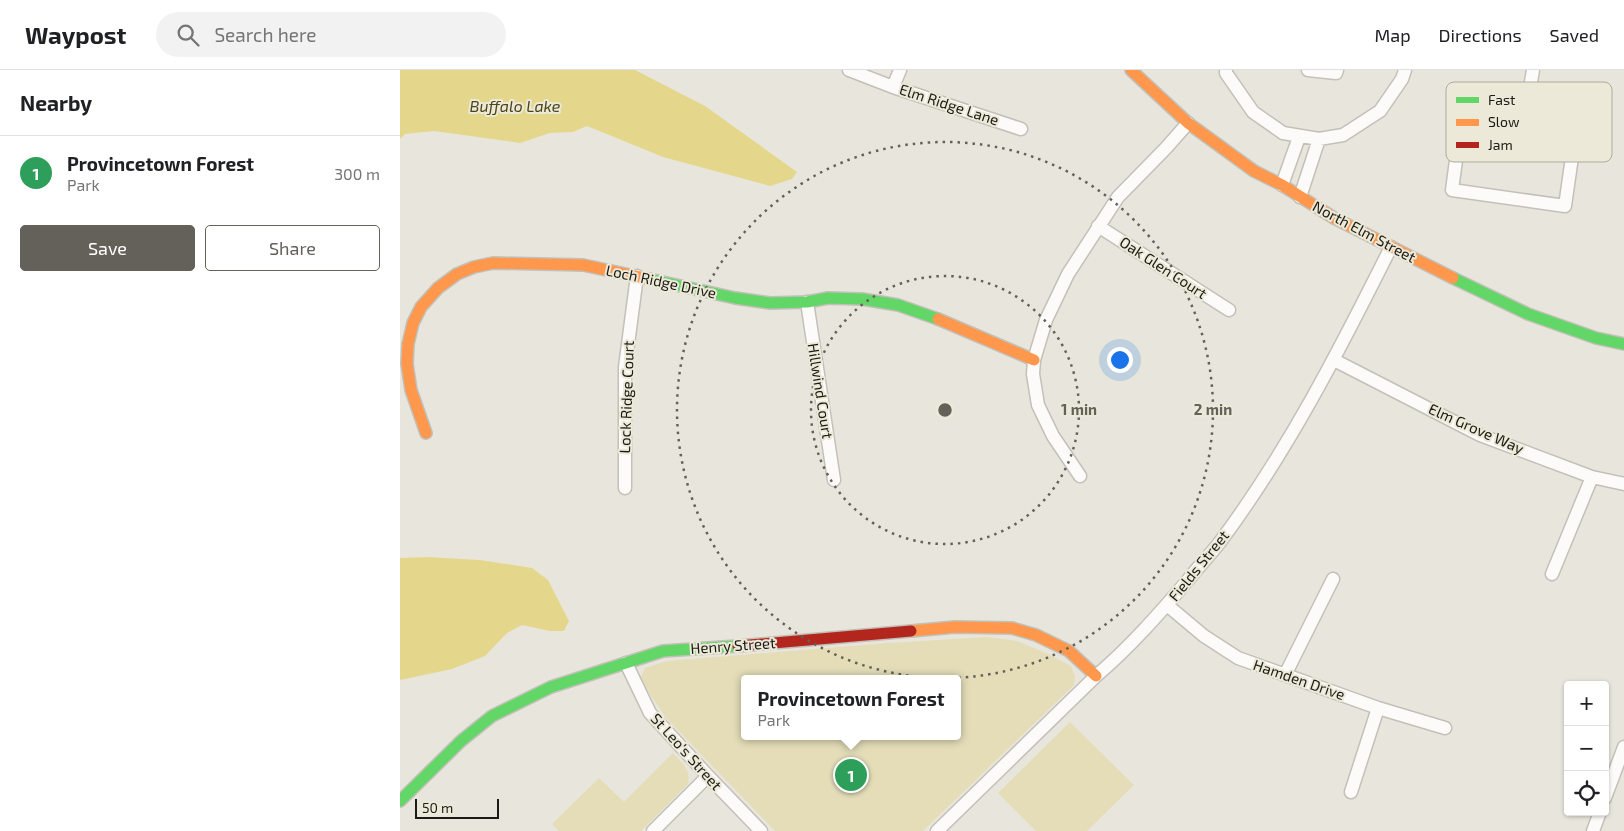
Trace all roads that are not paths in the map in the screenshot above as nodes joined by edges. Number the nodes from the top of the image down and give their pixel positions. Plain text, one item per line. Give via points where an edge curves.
1 (849, 70) edge
2 (900, 70) edge
3 (1131, 70) edge
4 (1226, 70) edge
5 (1308, 70) edge
6 (1337, 70) edge
7 (1404, 70) edge
8 (893, 87) junction
9 (1188, 123) junction
10 (1021, 128) dead end
11 (1299, 137) junction
12 (1319, 139) junction
13 (1456, 162) edge
14 (1571, 162) edge
15 (1282, 185) junction
16 (1300, 197) junction
17 (1098, 226) junction
18 (1391, 248) junction
19 (637, 276) junction
20 (807, 302) junction
21 (1229, 310) dead end
22 (1624, 344) edge
23 (1034, 360) junction
24 (1334, 360) junction
25 (426, 432) dead end
26 (1080, 476) dead end
27 (1592, 477) junction
28 (834, 480) dead end
29 (1624, 484) edge
30 (625, 488) dead end
31 (1552, 574) dead end
32 (1333, 579) dead end
33 (1167, 605) junction
34 (626, 663) junction
35 (1096, 676) junction
36 (1285, 676) junction
37 (1378, 708) junction
38 (1445, 728) dead end
39 (1624, 747) edge
40 (708, 776) junction
41 (1609, 787) edge
42 (1351, 792) dead end
43 (400, 801) edge
44 (1599, 816) edge
45 (653, 831) edge
46 (761, 831) edge
47 (937, 831) edge
48 (1593, 831) edge

1 - 8 street, Elm Ridge Lane
2 - 8 street
3 - 9 street, North Elm Street
4 - 11 street via 1253,112 1283,133
5 - 6 street via 1336,73
7 - 12 street via 1402,79 1380,111 1343,135
8 - 10 street, Elm Ridge Lane
9 - 15 street, North Elm Street via 1254,171
9 - 17 street via 1118,197
11 - 12 street
11 - 15 street
12 - 16 street
13 - 14 street via 1452,190 1565,206
15 - 16 street, North Elm Street
16 - 18 street, North Elm Street
17 - 21 street, Oak Glen Court
17 - 23 street via 1068,274 1046,320
18 - 22 street, North Elm Street via 1528,314 1596,338
18 - 24 street, Fields Street
19 - 20 street, Loch Ridge Drive via 735,298 770,303
19 - 25 street, Loch Ridge Drive via 583,265 493,263 457,274 438,288 421,307 408,344 411,390
19 - 30 street, Lock Ridge Court via 625,367
20 - 23 street, Loch Ridge Drive via 828,298 862,299 898,306 944,321
20 - 28 street, Hillwind Court
23 - 26 street via 1038,405 1053,436
24 - 27 street, Elm Grove Way via 1480,435
24 - 33 street, Fields Street via 1275,462 1219,543
27 - 29 street, Elm Grove Way
27 - 31 street
32 - 36 street
33 - 35 street, Fields Street
33 - 36 street, Hamden Drive via 1204,636 1238,658
34 - 35 street, Henry Street via 662,651 955,627 1012,628 1069,651
34 - 40 street, St Leo's Street via 650,713
34 - 43 street, Henry Street via 551,687 492,716 461,741
35 - 47 street, Fields Street
36 - 37 street, Hamden Drive
37 - 38 street, Hamden Drive
37 - 42 street
39 - 41 street
40 - 45 street
40 - 46 street, St Leo's Street
44 - 48 street

